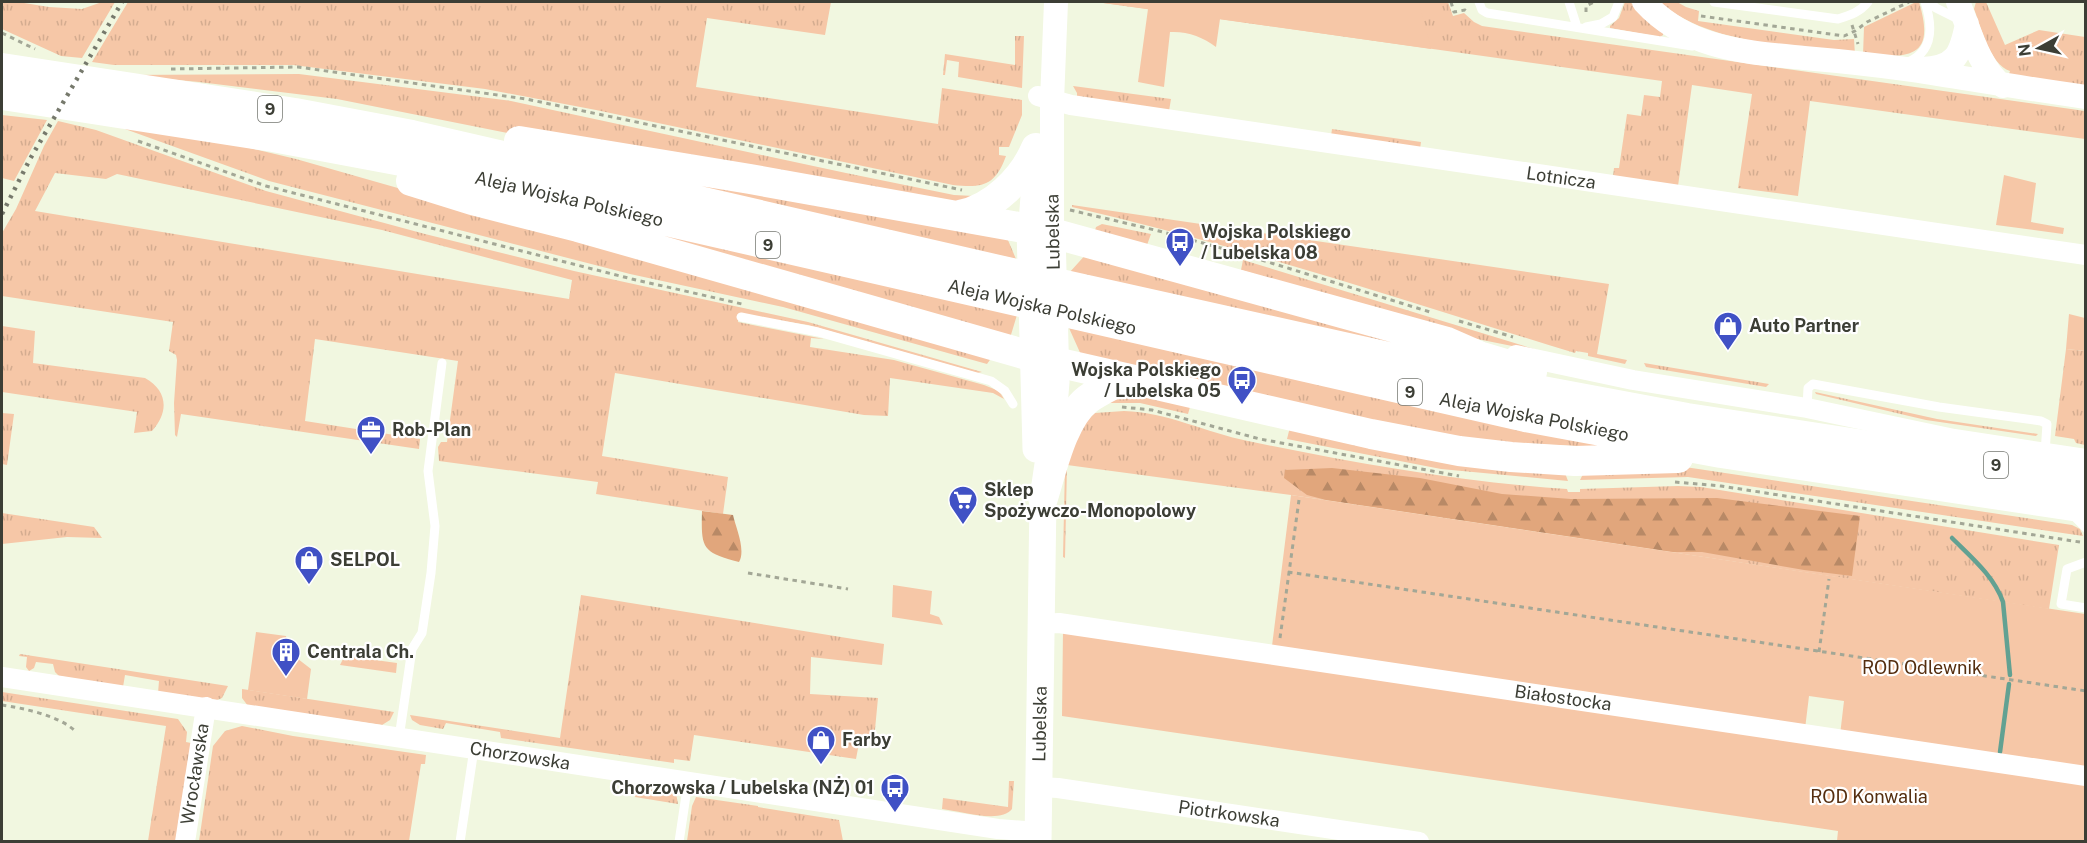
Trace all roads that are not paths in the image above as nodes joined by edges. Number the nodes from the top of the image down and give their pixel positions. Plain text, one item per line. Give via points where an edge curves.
1 (1041, 2) edge
2 (1056, 2) edge
3 (1479, 2) edge
4 (1569, 2) edge
5 (1619, 2) edge
6 (1644, 2) edge
7 (1714, 2) edge
8 (1868, 2) edge
9 (1927, 2) edge
10 (1963, 13) edge
11 (1581, 27) junction
12 (1737, 52) junction
13 (1869, 64) junction
14 (2, 68) edge
15 (1913, 70) junction
16 (2003, 86) junction
17 (2, 95) edge
18 (2085, 97) edge
19 (1045, 98) junction
20 (412, 135) junction
21 (324, 146) junction
22 (1036, 148) junction
23 (964, 203) junction
24 (1050, 224) junction
25 (2085, 255) edge
26 (741, 317) dead end
27 (1452, 331) junction
28 (1045, 360) junction
29 (442, 363) dead end
30 (1125, 378) junction
31 (1001, 403) dead end
32 (1024, 405) junction
33 (1807, 408) junction
34 (1637, 409) junction
35 (2045, 453) junction
36 (1750, 457) junction
37 (2085, 459) edge
38 (2085, 479) edge
39 (1042, 498) junction
40 (2072, 506) edge
41 (2085, 528) edge
42 (2085, 562) edge
43 (2085, 608) edge
44 (1041, 624) junction
45 (2, 676) edge
46 (206, 707) junction
47 (399, 738) junction
48 (474, 749) junction
49 (2085, 776) edge
50 (688, 782) junction
51 (1039, 787) junction
52 (1038, 837) edge
53 (185, 842) edge
54 (460, 842) edge
55 (679, 842) edge
56 (1419, 842) edge

1 - 19 street, Lubelska
2 - 19 street, Lubelska
3 - 11 lane via 1487,14
4 - 11 lane
5 - 11 lane via 1613,17 1601,24
6 - 12 street via 1678,30
7 - 8 lane via 1838,19 1859,11
9 - 10 lane via 1936,8
9 - 13 lane via 1931,33 1924,51 1907,63
10 - 15 street via 1959,52 1942,68
10 - 16 street via 1984,65
11 - 12 lane
12 - 13 street
13 - 15 street
14 - 20 main road, Aleja Wojska Polskiego / 9 via 285,111
15 - 16 street
16 - 18 street
17 - 21 main road, Aleja Wojska Polskiego / 9
19 - 22 street, Lubelska
19 - 24 street, Lubelska
19 - 25 street, Lotnicza
20 - 23 main road via 494,138
20 - 34 main road, Aleja Wojska Polskiego / 9 via 1444,371
21 - 28 main road via 393,176 472,200
21 - 36 main road, Aleja Wojska Polskiego / 9 via 475,177 1433,397 1595,431
22 - 23 main road via 1005,191 980,209
22 - 24 street, Lubelska via 1030,204
23 - 24 main road
24 - 27 main road
24 - 28 main road, Lubelska via 1042,267
26 - 32 lane via 818,332 991,381
27 - 33 street via 1633,380
27 - 34 main road via 1479,356
28 - 30 main road
28 - 32 main road, Lubelska
28 - 39 main road, Lubelska via 1051,444
29 - 47 lane via 428,471 435,526 431,573 422,633 412,650
30 - 36 main road via 1411,443 1468,452 1575,461
30 - 39 main road via 1088,400 1078,411 1068,427
31 - 32 lane
32 - 39 main road, Lubelska via 1035,443
33 - 35 street via 1943,437
33 - 35 lane via 1808,388 1813,384 2042,421 2048,428
34 - 38 main road, Aleja Wojska Polskiego / 9
35 - 37 street
36 - 40 main road, Aleja Wojska Polskiego / 9
39 - 44 main road, Lubelska
40 - 41 lane
42 - 43 lane via 2067,569 2061,604
44 - 49 street, Białostocka via 1277,655
44 - 51 main road, Lubelska
45 - 46 street, Chorzowska
46 - 47 street, Chorzowska
46 - 53 street, Wrocławska
47 - 48 street, Chorzowska
48 - 50 street, Chorzowska
48 - 54 lane
50 - 52 street, Chorzowska
50 - 55 lane
51 - 52 main road, Lubelska
51 - 56 street, Piotrkowska

